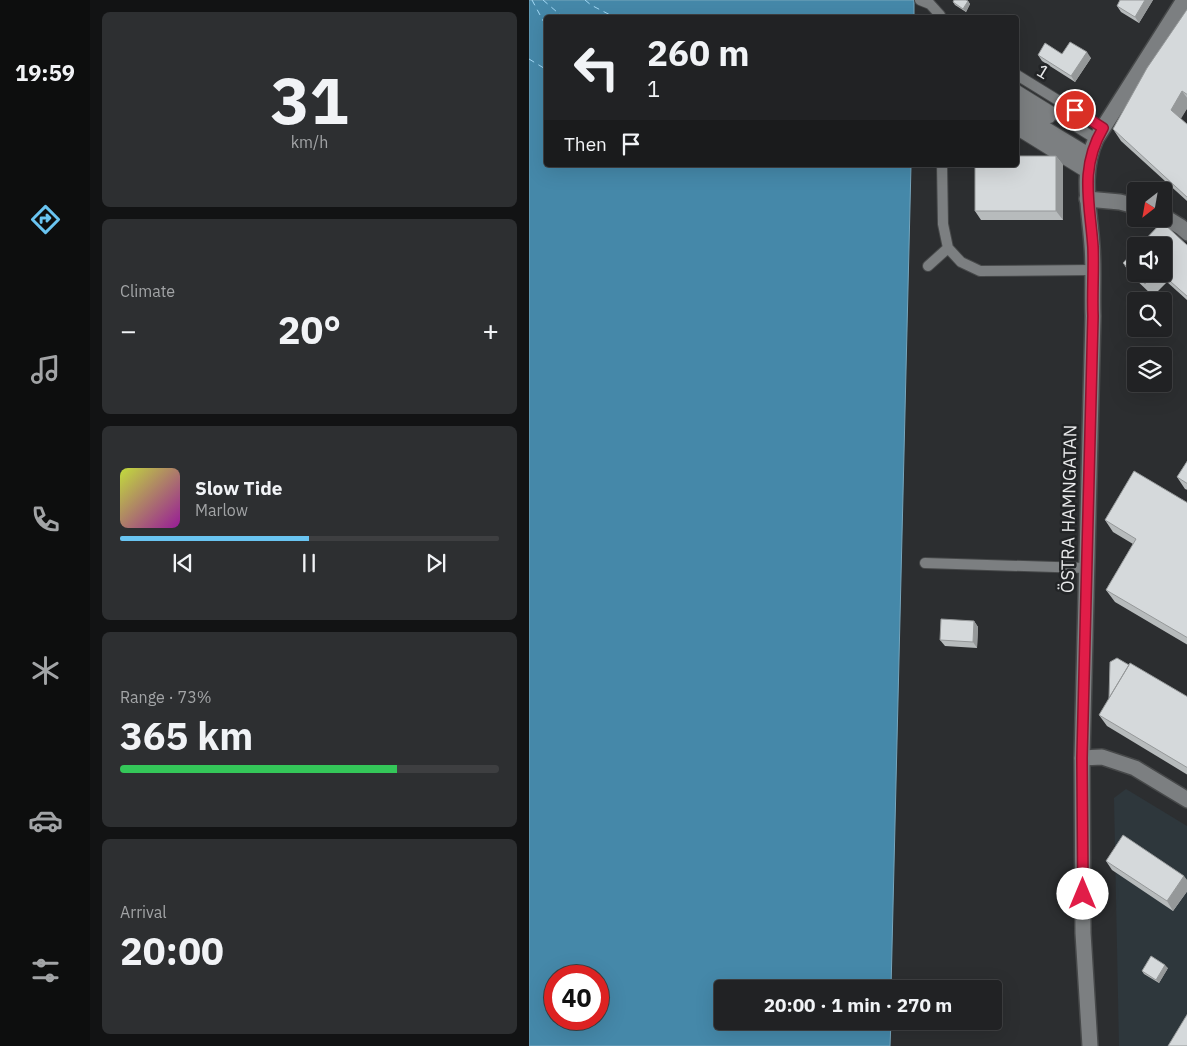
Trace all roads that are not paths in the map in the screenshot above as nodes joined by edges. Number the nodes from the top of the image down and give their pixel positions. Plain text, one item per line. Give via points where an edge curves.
1 (920, 0) edge
2 (1184, 0) edge
3 (940, 15) edge
4 (1019, 77) edge
5 (1019, 84) edge
6 (1019, 92) edge
7 (1019, 99) edge
8 (1019, 110) edge
9 (1019, 121) edge
10 (1019, 130) edge
11 (1094, 148) junction
12 (942, 167) edge
13 (1087, 200) junction
14 (1127, 204) edge
15 (1172, 222) edge
16 (1187, 233) edge
17 (948, 248) junction
18 (928, 266) dead end
19 (1092, 270) junction
20 (925, 563) dead end
21 (1086, 568) junction
22 (1082, 758) junction
23 (1187, 800) edge
24 (1089, 1046) edge

1 - 3 lane via 930,4
2 - 11 street, ÖSTRA HAMNGATAN
4 - 11 lane, 1
5 - 11 lane
6 - 11 lane
7 - 11 lane
8 - 11 lane
9 - 11 lane
10 - 11 lane
11 - 13 street, ÖSTRA HAMNGATAN
12 - 17 lane via 943,224
13 - 14 street
13 - 19 street, ÖSTRA HAMNGATAN via 1093,248
15 - 16 street
17 - 18 lane
17 - 19 lane via 961,262 979,271
19 - 21 street, ÖSTRA HAMNGATAN
20 - 21 lane
21 - 22 street, ÖSTRA HAMNGATAN
22 - 23 street via 1102,757 1135,768
22 - 24 street, ÖSTRA HAMNGATAN via 1083,934

